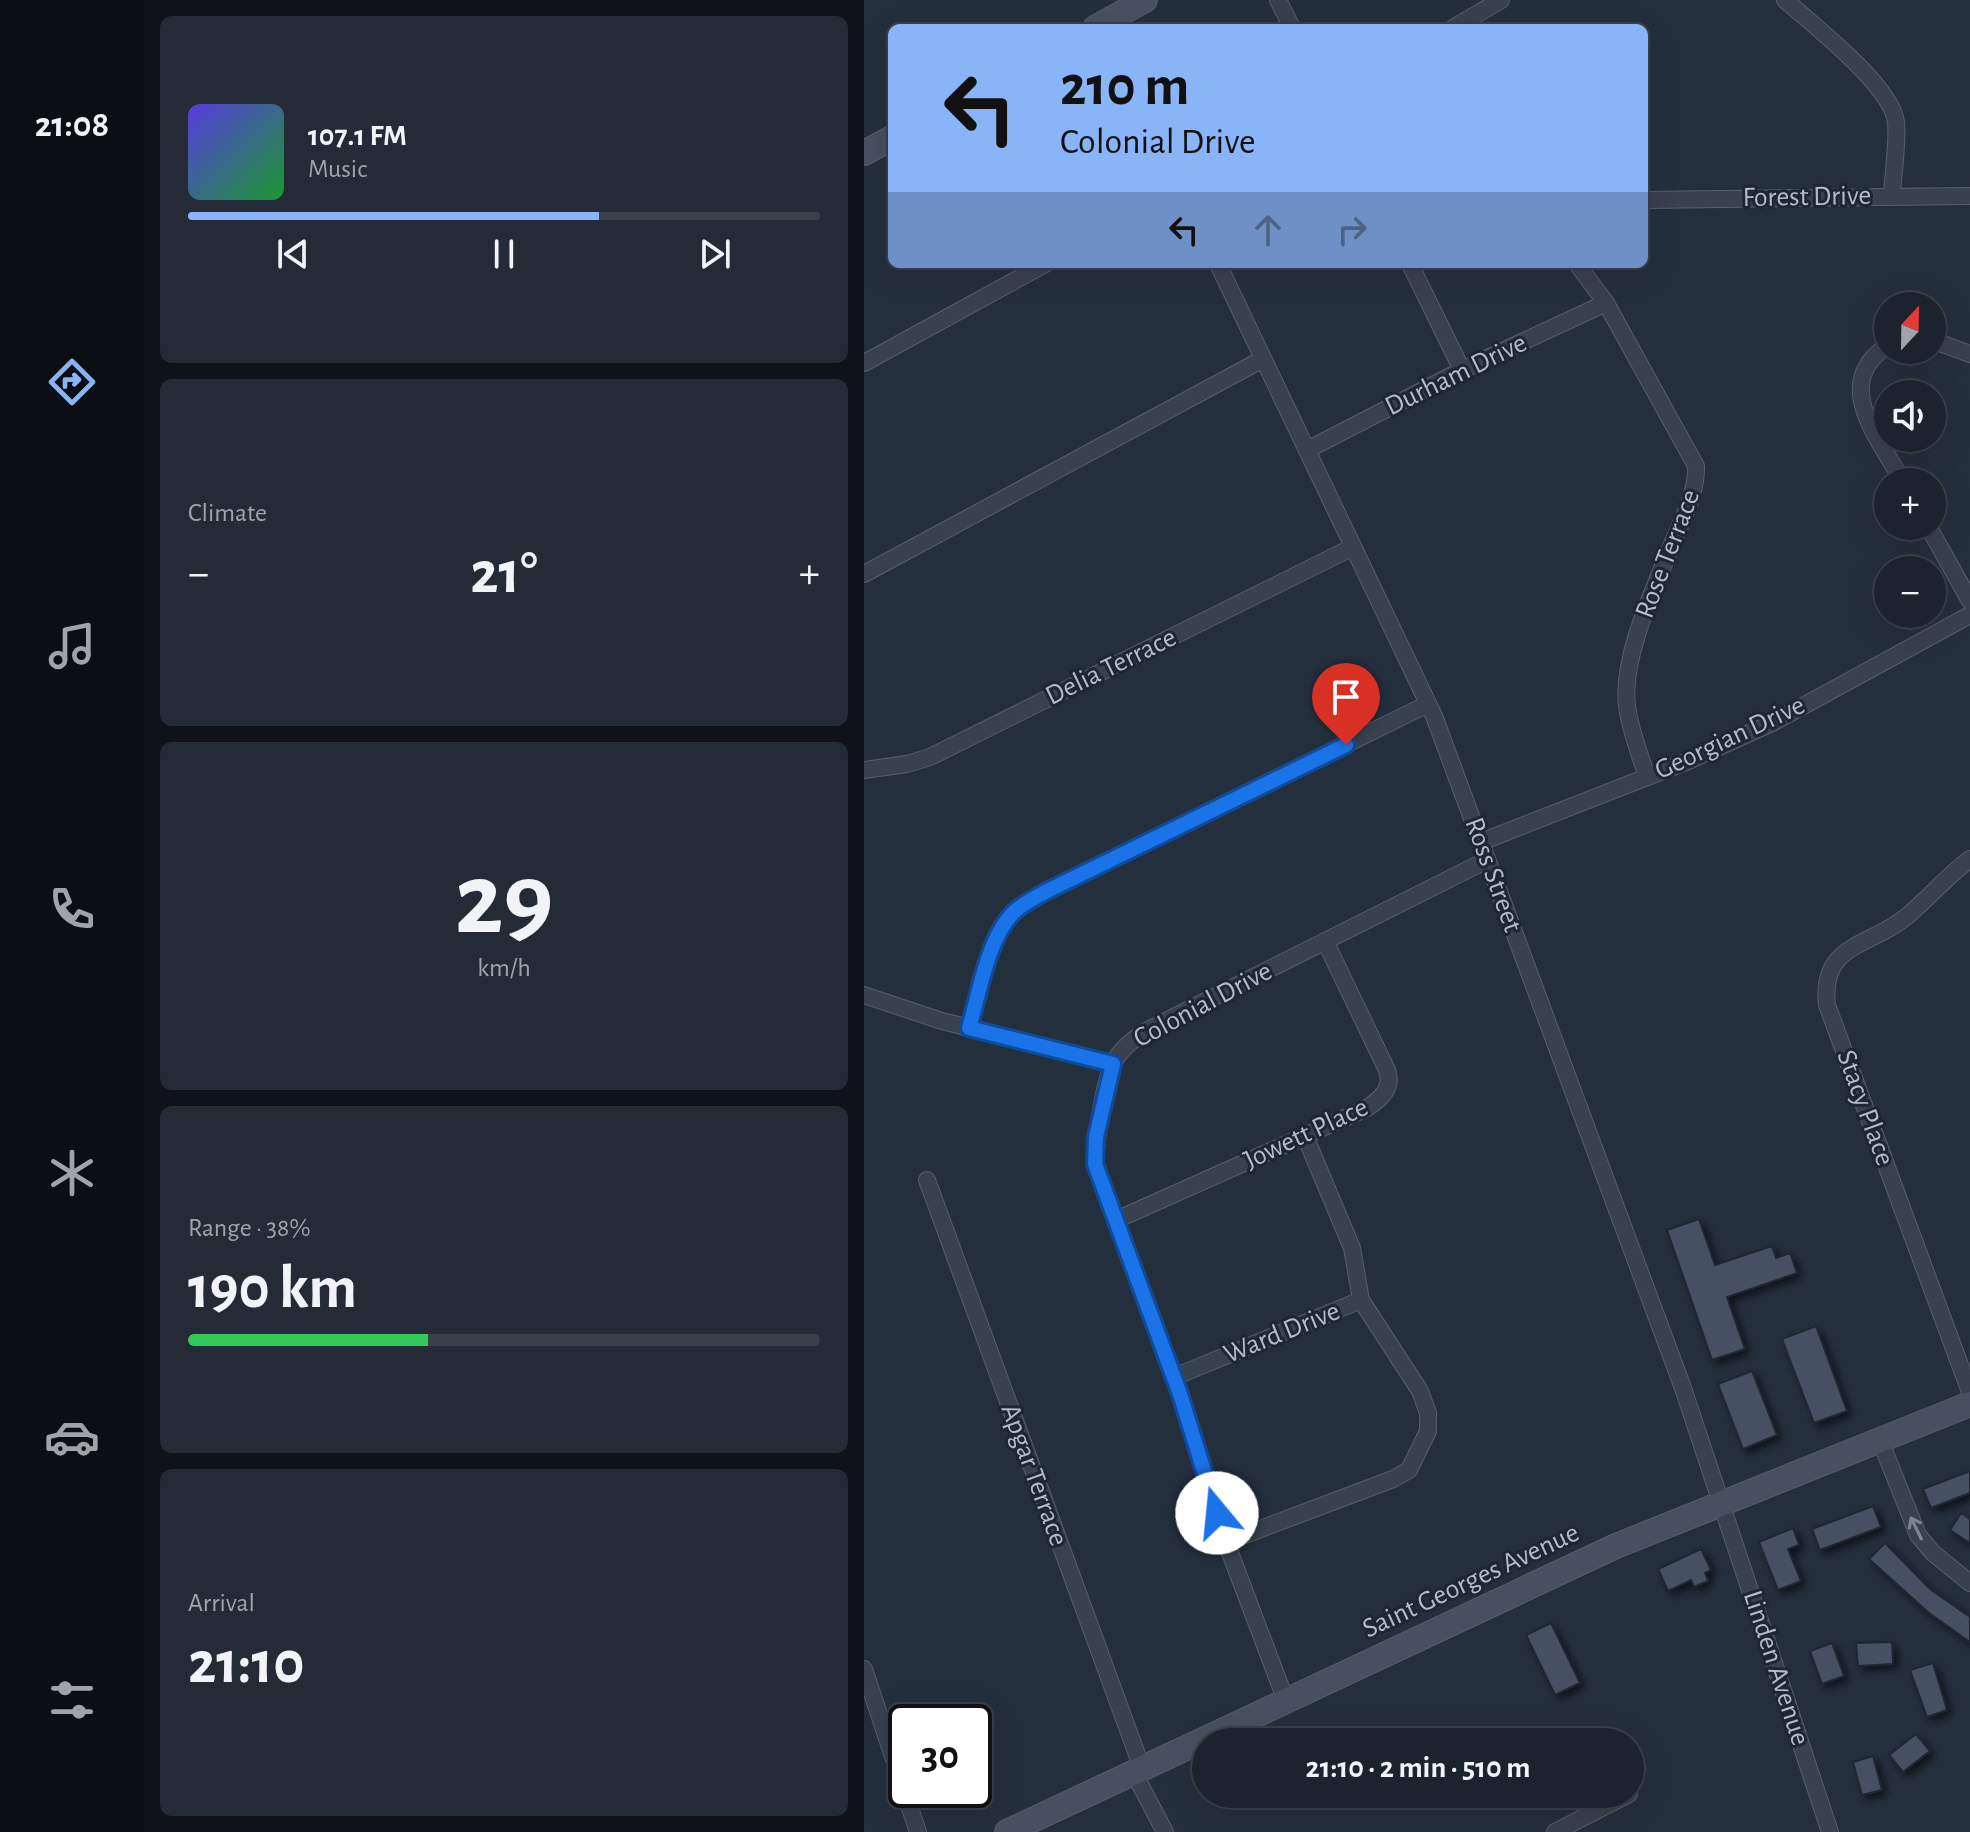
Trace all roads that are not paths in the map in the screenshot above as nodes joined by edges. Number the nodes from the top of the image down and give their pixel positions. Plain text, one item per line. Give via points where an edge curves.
1 (1145, 0) edge
2 (1278, 0) edge
3 (1501, 0) edge
4 (1785, 0) edge
5 (1106, 24) edge
6 (1290, 24) edge
7 (1460, 24) edge
8 (888, 140) edge
9 (864, 153) edge
10 (1892, 196) junction
11 (1970, 196) edge
12 (1648, 200) edge
13 (1038, 268) edge
14 (1220, 268) edge
15 (1412, 268) edge
16 (1580, 268) edge
17 (1606, 303) junction
18 (1946, 345) edge
19 (1970, 354) edge
20 (1874, 356) edge
21 (1263, 359) junction
22 (864, 363) edge
23 (1462, 370) junction
24 (1307, 450) junction
25 (1895, 468) edge
26 (1936, 540) edge
27 (1353, 547) junction
28 (864, 574) edge
29 (1970, 601) edge
30 (1970, 615) edge
31 (1428, 704) junction
32 (864, 770) edge
33 (1647, 777) junction
34 (1481, 842) junction
35 (1970, 859) edge
36 (1487, 860) junction
37 (1325, 941) junction
38 (864, 995) edge
39 (969, 1028) junction
40 (1113, 1064) junction
41 (1305, 1136) junction
42 (927, 1180) dead end
43 (1116, 1220) junction
44 (1361, 1300) junction
45 (1174, 1377) junction
46 (1970, 1392) edge
47 (1970, 1404) edge
48 (1880, 1440) junction
49 (1722, 1504) junction
50 (1226, 1542) junction
51 (1970, 1583) edge
52 (864, 1669) edge
53 (1286, 1701) junction
54 (1138, 1770) junction
55 (1602, 1808) edge
56 (918, 1832) edge
57 (1007, 1832) edge
58 (1165, 1832) edge
59 (1555, 1832) edge
60 (1830, 1832) edge

1 - 5 main road
2 - 6 street
3 - 7 street
4 - 10 street via 1889,101 1896,121
8 - 9 main road
10 - 11 street, Forest Drive
10 - 12 street, Forest Drive
13 - 22 street
14 - 21 street, Ross Street
15 - 23 street
16 - 17 street, Rose Terrace
17 - 23 street, Durham Drive
17 - 33 street, Rose Terrace via 1696,466 1688,505 1641,623 1628,683 1627,707
18 - 19 street
20 - 25 street via 1859,393 1862,409
21 - 24 street, Ross Street
21 - 28 street
23 - 24 street, Durham Drive
24 - 27 street, Ross Street
26 - 29 street
27 - 31 street, Ross Street
27 - 32 street, Delia Terrace via 930,757
30 - 33 street, Georgian Drive via 1772,723
31 - 34 street, Ross Street
31 - 39 street via 1015,911 991,954
33 - 34 street, Georgian Drive
34 - 36 street, Ross Street
35 - 46 street, Stacy Place via 1904,919 1844,953 1829,974 1826,990 1827,1005
36 - 37 street, Colonial Drive
36 - 49 street, Ross Street
37 - 40 street, Colonial Drive via 1144,1032
37 - 41 street, Jowett Place via 1391,1080 1379,1101
38 - 39 street, Colonial Drive
39 - 40 street, Colonial Drive
40 - 43 street via 1095,1164
41 - 43 street, Jowett Place
41 - 44 street, Ward Drive via 1352,1248
42 - 54 street, Apgar Terrace
43 - 45 street
44 - 45 street, Ward Drive
44 - 50 street via 1420,1391 1428,1413 1428,1431 1409,1470
45 - 50 street
47 - 48 main road, Saint Georges Avenue
48 - 49 main road, Saint Georges Avenue
51 -> 48 street via 1918,1535
49 - 53 main road, Saint Georges Avenue via 1616,1546
49 - 60 street, Linden Avenue
50 - 53 street
52 - 56 street
53 - 54 main road, Saint Georges Avenue
54 - 57 main road, Saint Georges Avenue
54 - 58 street, Apgar Terrace
55 - 59 street

